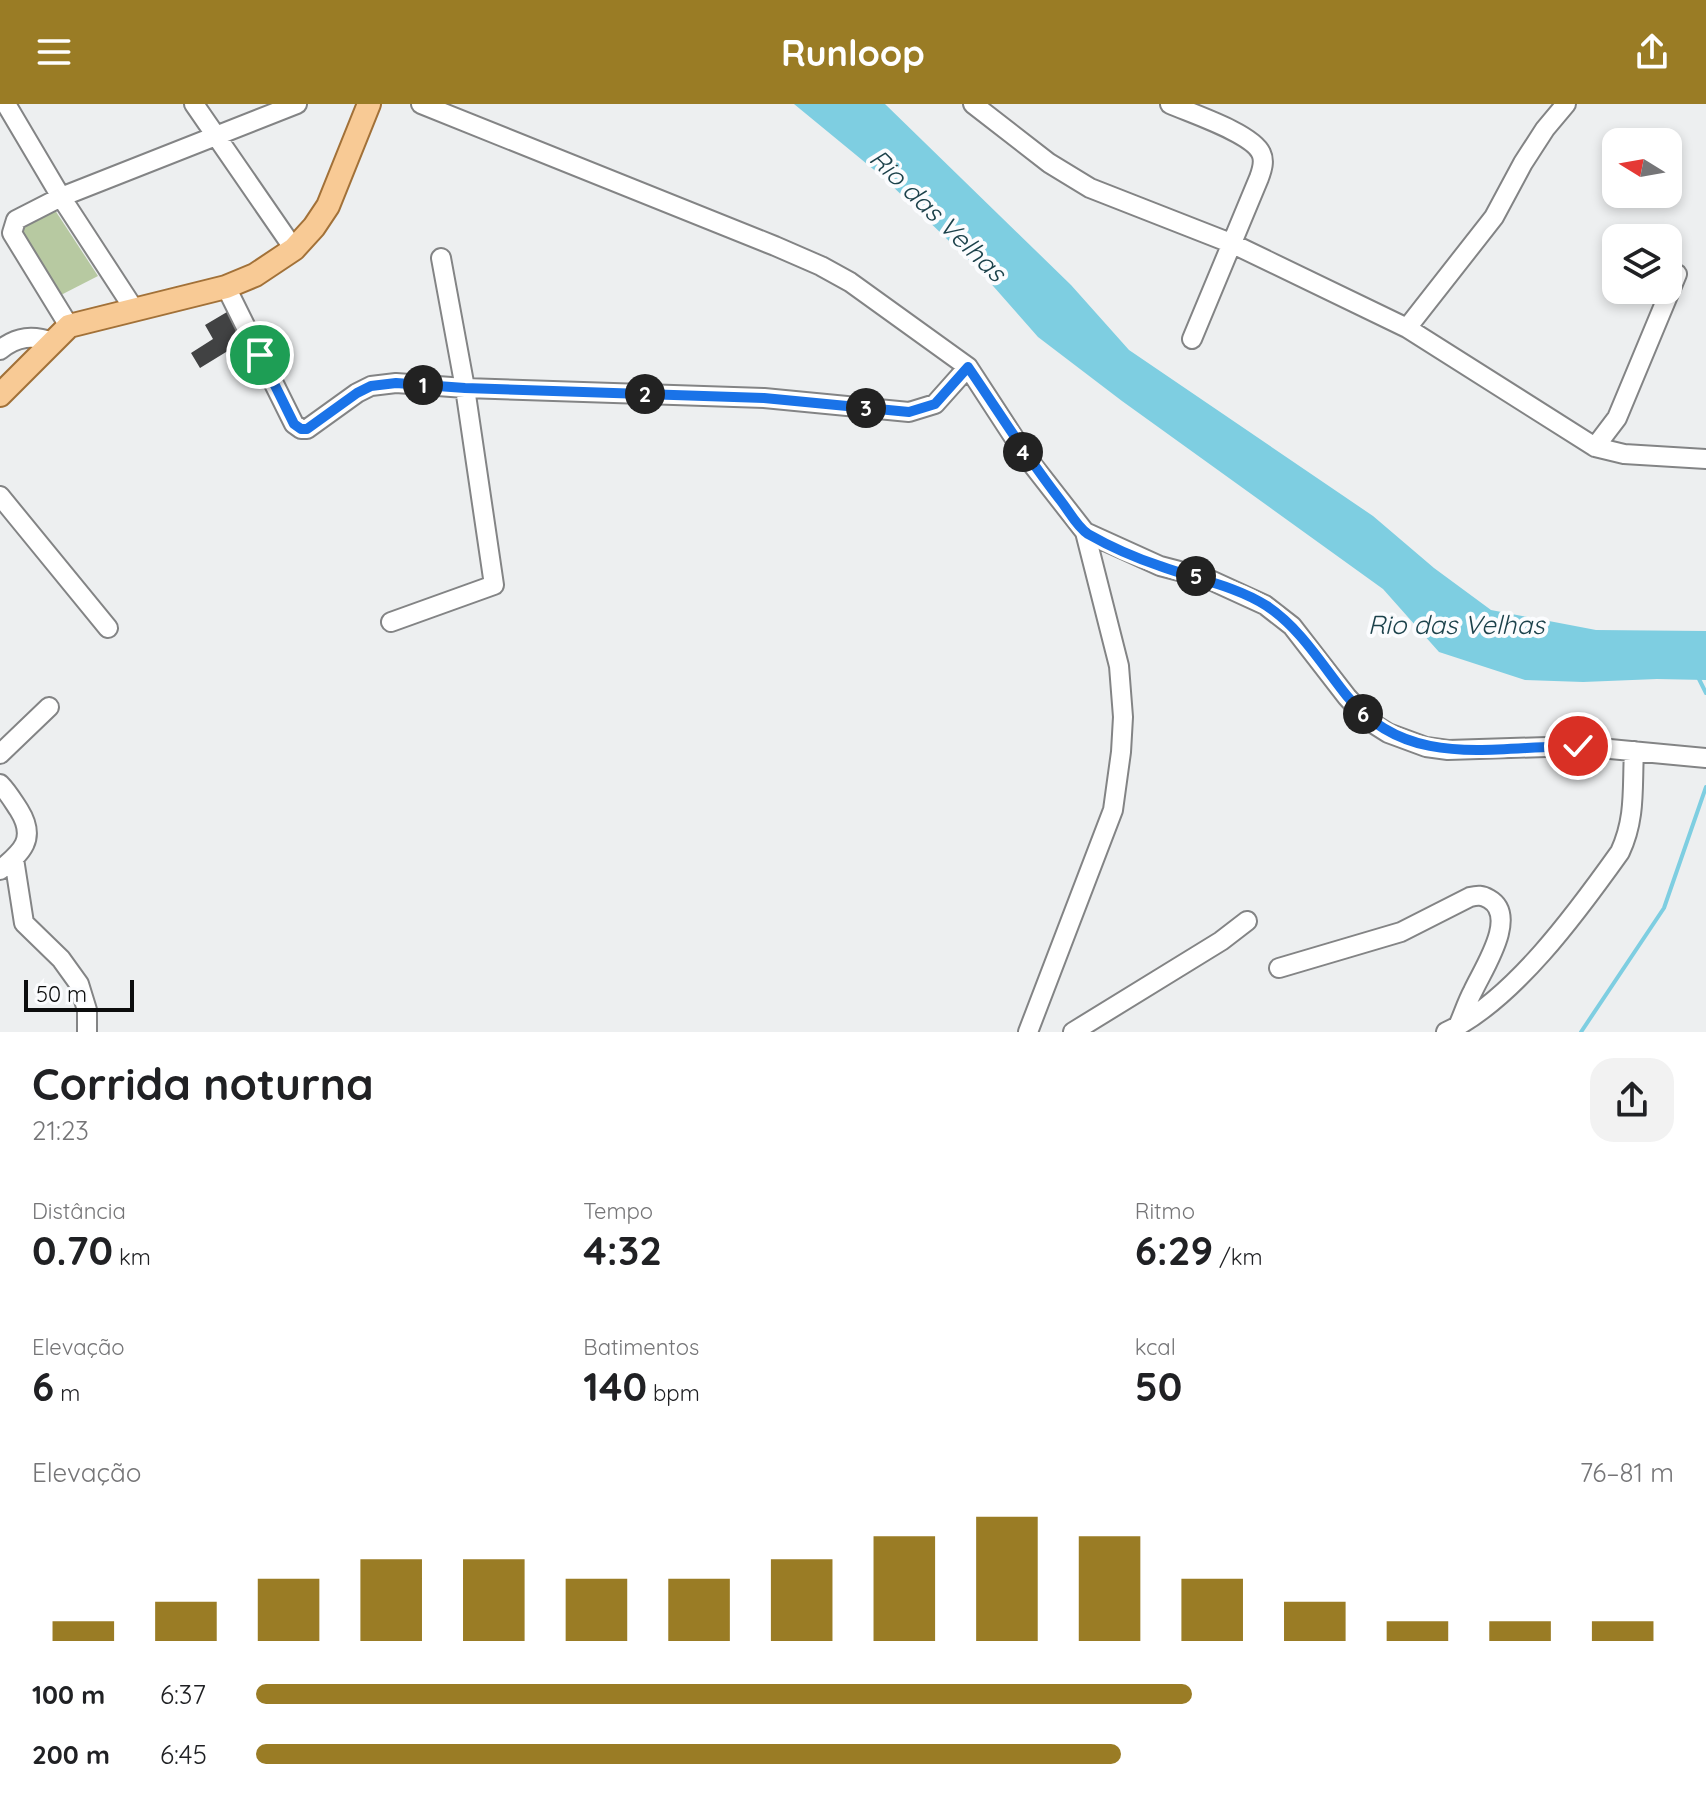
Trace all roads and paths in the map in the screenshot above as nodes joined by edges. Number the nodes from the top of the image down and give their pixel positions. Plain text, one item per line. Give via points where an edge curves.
1 (6, 104) edge
2 (194, 104) edge
3 (297, 104) edge
4 (369, 104) edge
5 (421, 104) edge
6 (973, 104) edge
7 (1170, 104) edge
8 (1566, 104) edge
9 (218, 136) junction
10 (61, 197) junction
11 (1233, 244) junction
12 (294, 249) junction
13 (441, 258) dead end
14 (226, 287) junction
15 (1664, 304) edge
16 (134, 309) junction
17 (1407, 328) junction
18 (61, 334) junction
19 (1192, 339) dead end
20 (0, 350) edge
21 (968, 367) junction
22 (465, 388) junction
23 (0, 395) edge
24 (1617, 418) junction
25 (1595, 447) junction
26 (1624, 454) junction
27 (1706, 459) edge
28 (0, 496) edge
29 (1085, 532) junction
30 (391, 622) dead end
31 (108, 628) dead end
32 (49, 707) dead end
33 (1634, 751) junction
34 (0, 754) edge
35 (1706, 758) edge
36 (0, 784) edge
37 (7, 864) edge
38 (1247, 921) dead end
39 (1279, 968) dead end
40 (1452, 1029) edge
41 (87, 1032) edge
42 (1028, 1032) edge
43 (1073, 1032) edge

1 - 10 street
2 - 9 street
3 - 9 street
4 - 12 main road via 328,206
5 - 21 street via 821,266
6 - 11 street via 1090,188
7 - 11 street via 1249,139 1260,151 1263,166
8 - 17 street via 1523,163 1494,217
9 - 10 street
9 - 12 street
10 - 16 street
10 - 18 street via 16,220 11,230
11 - 17 street
11 - 19 street
12 - 14 main road
13 - 22 street
14 - 16 main road
14 - 22 street via 299,429 377,385
15 - 24 street
16 - 18 main road
17 - 25 street
18 - 20 street via 20,338
18 - 23 main road
21 - 22 street via 935,404 909,412 764,398
21 - 29 street via 1028,459
22 - 30 street via 494,585
24 - 25 street
24 - 26 street
25 - 26 street
26 - 27 street
28 - 31 street
29 - 33 street via 1265,605 1292,626 1369,721 1402,740 1448,750 1578,746
29 - 42 street via 1119,666 1121,752 1113,810
32 - 34 street
33 - 35 street
33 - 40 street via 1634,806 1620,852 1548,946 1476,1016
36 - 37 street via 28,828 23,849
37 - 41 street via 24,923 79,984
38 - 43 street
39 - 40 street via 1401,932 1480,895 1495,904 1501,922 1489,960

